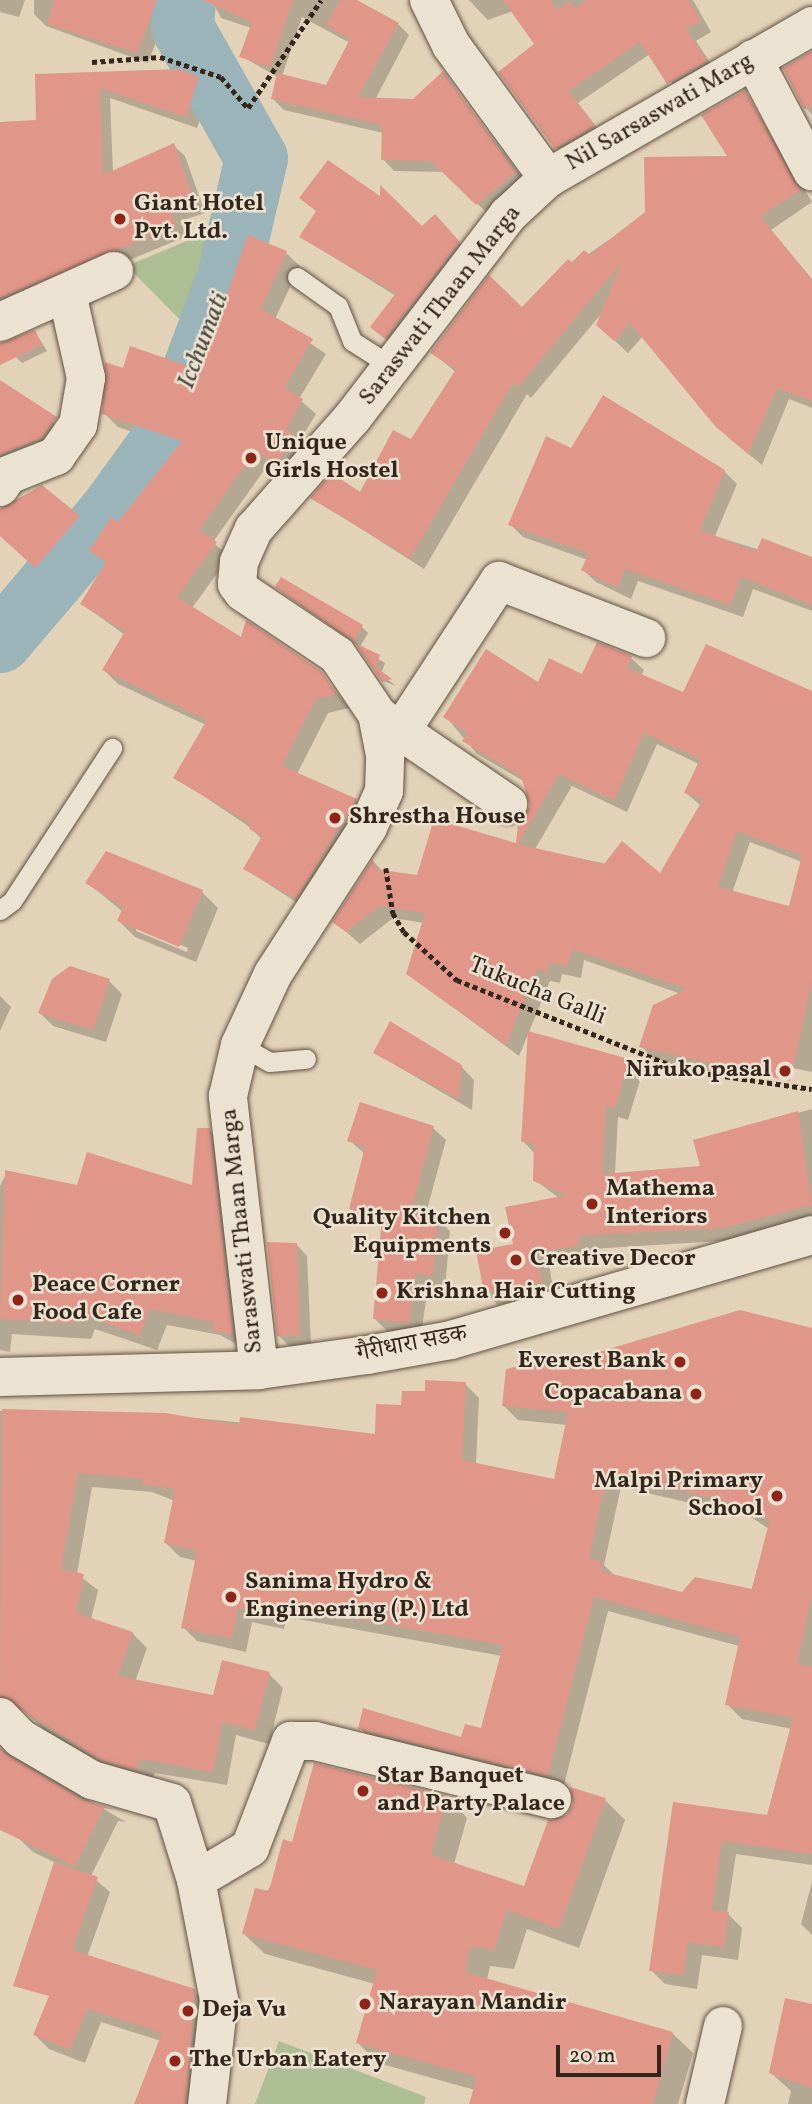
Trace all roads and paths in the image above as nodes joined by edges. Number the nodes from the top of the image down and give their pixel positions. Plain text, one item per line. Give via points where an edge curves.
1 (321, 0) edge
2 (429, 0) edge
3 (812, 26) edge
4 (753, 59) junction
5 (92, 62) dead end
6 (812, 171) edge
7 (548, 178) junction
8 (114, 271) dead end
9 (297, 277) dead end
10 (67, 292) junction
11 (0, 321) edge
12 (391, 366) junction
13 (0, 487) edge
14 (646, 638) dead end
15 (388, 724) junction
16 (112, 748) dead end
17 (508, 804) dead end
18 (385, 859) dead end
19 (0, 910) edge
20 (240, 1045) junction
21 (306, 1059) dead end
22 (812, 1089) edge
23 (812, 1235) edge
24 (259, 1370) junction
25 (0, 1377) edge
26 (0, 1717) edge
27 (552, 1799) dead end
28 (196, 1880) junction
29 (723, 2026) dead end
30 (207, 2104) edge
31 (705, 2104) edge

1 - 5 path via 248,108 221,77 160,57
2 - 7 street, Nil Sarsaswati Marg via 451,45
3 - 4 street, Nil Sarsaswati Marg
4 - 6 street
4 - 7 street, Nil Sarsaswati Marg
7 - 12 street, Saraswati Thaan Marga via 508,215
8 - 10 street
9 - 12 lane via 338,306 352,341
10 - 11 street
10 - 13 street via 86,378 78,425 56,456 8,475
12 - 15 street, Saraswati Thaan Marga via 254,529 237,584 255,603 323,641
14 - 15 street via 499,581
15 - 17 street, Saraswati Thaan Marga
15 - 20 street, Saraswati Thaan Marga via 384,790 273,974
16 - 19 lane via 35,869
18 - 22 path, Tukucha Galli via 393,913 404,932 457,980 683,1070
20 - 21 lane via 270,1062
20 - 24 street, Saraswati Thaan Marga via 228,1096 229,1133 241,1176
23 - 24 street, गैरीधारा सडक via 451,1340
24 - 25 street, गैरीधारा सडक
26 - 28 street via 20,1738 92,1780 172,1804
27 - 28 street via 315,1741 292,1741 250,1848
28 - 30 street via 219,1998
29 - 31 street

